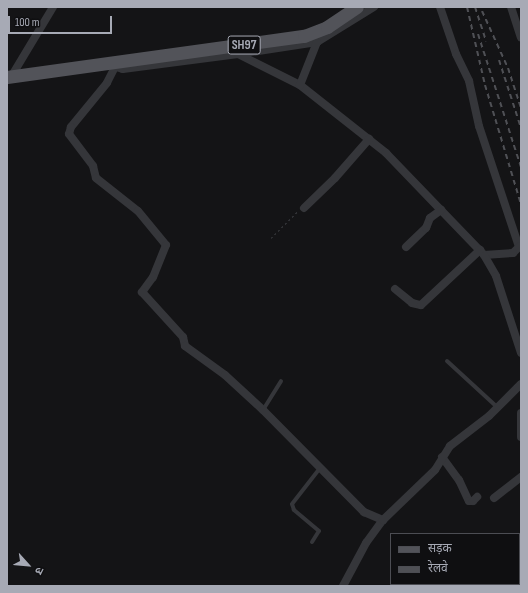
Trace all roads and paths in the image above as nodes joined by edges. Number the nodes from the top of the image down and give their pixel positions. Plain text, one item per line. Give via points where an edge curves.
1 (53, 7) edge
2 (350, 7) edge
3 (357, 7) edge
4 (374, 7) edge
5 (440, 7) edge
6 (511, 7) edge
7 (521, 37) edge
8 (317, 42) junction
9 (238, 54) junction
10 (117, 64) junction
11 (9, 77) edge
12 (300, 85) junction
13 (368, 139) junction
14 (304, 208) joint
15 (441, 210) junction
16 (271, 238) dead end
17 (406, 247) dead end
18 (482, 252) junction
19 (395, 289) dead end
20 (521, 353) edge
21 (447, 361) dead end
22 (281, 381) dead end
23 (521, 384) edge
24 (497, 407) junction
25 (263, 410) junction
26 (521, 413) edge
27 (521, 437) edge
28 (442, 457) junction
29 (320, 468) junction
30 (521, 477) edge
31 (477, 497) dead end
32 (494, 498) dead end
33 (383, 520) junction
34 (312, 542) dead end
35 (343, 586) edge

1 - 11 street
2 - 10 street via 307,31 122,55
3 - 10 main road, SH97 via 327,27 304,36
4 - 8 street
5 - 18 street via 456,54 469,81 477,120 519,247 513,253
6 - 7 street
8 - 9 street
8 - 12 street
9 - 10 street via 123,69
9 - 12 street
10 - 11 main road, SH97
10 - 25 street via 107,83 71,127 70,137 93,166 96,178 138,211 166,245 153,277 142,291 143,294 183,337 185,346 224,375
12 - 13 street
13 - 14 street via 335,178
13 - 15 street via 396,163
14 - 16 path
15 - 17 street via 430,218 426,228
15 - 18 street
18 - 19 street via 421,305 412,303
18 - 20 street via 496,276
21 - 24 lane
22 - 25 lane
23 - 24 street
24 - 28 street via 450,446
25 - 29 street
26 - 27 street
28 - 31 street via 459,480 469,501 473,502
28 - 33 street via 435,470
29 - 33 street via 364,512
29 - 34 lane via 292,504 294,510 319,533
30 - 32 street
33 - 35 street via 366,543

